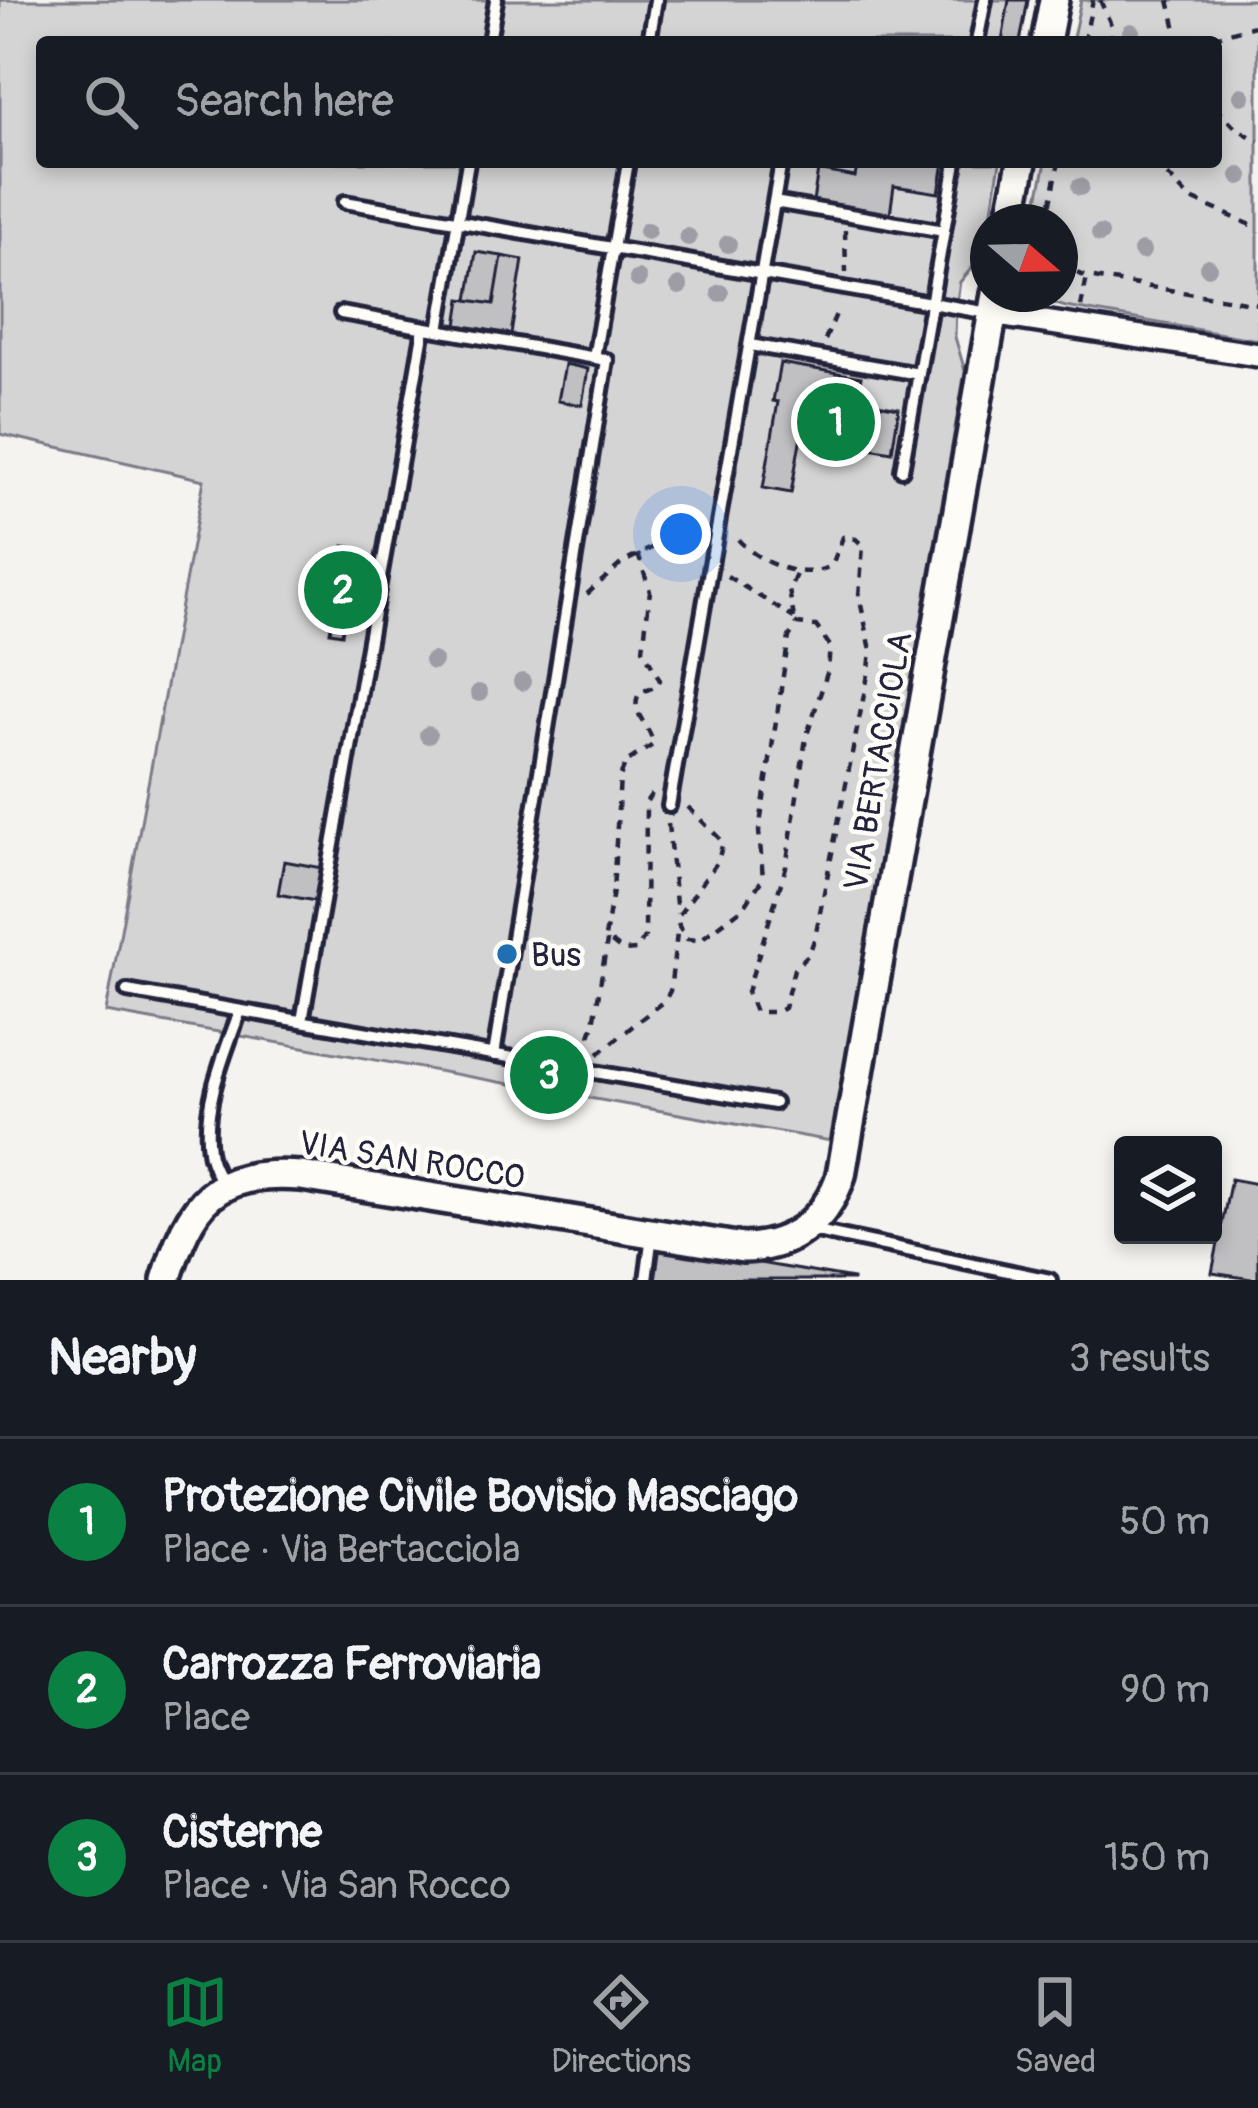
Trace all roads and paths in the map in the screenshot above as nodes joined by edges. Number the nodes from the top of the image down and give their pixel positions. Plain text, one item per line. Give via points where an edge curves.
1 (496, 0) edge
2 (656, 0) edge
3 (985, 0) edge
4 (1054, 0) edge
5 (1096, 0) edge
6 (1169, 0) edge
7 (1258, 25) edge
8 (490, 36) edge
9 (650, 36) edge
10 (978, 36) edge
11 (1047, 36) edge
12 (1086, 36) edge
13 (1111, 36) edge
14 (1178, 36) edge
15 (1218, 36) edge
16 (1222, 113) edge
17 (1258, 141) edge
18 (467, 168) edge
19 (627, 168) edge
20 (780, 168) edge
21 (955, 168) edge
22 (1021, 168) edge
23 (1058, 168) edge
24 (1161, 168) edge
25 (345, 202) dead end
26 (774, 202) junction
27 (1014, 204) edge
28 (1051, 204) edge
29 (845, 214) junction
30 (458, 221) junction
31 (1258, 227) edge
32 (944, 231) junction
33 (613, 248) junction
34 (1078, 273) edge
35 (762, 274) junction
36 (1087, 277) junction
37 (847, 289) junction
38 (932, 304) junction
39 (970, 304) edge
40 (1258, 304) edge
41 (993, 312) edge
42 (1023, 312) edge
43 (341, 313) dead end
44 (1077, 327) junction
45 (424, 328) junction
46 (439, 330) junction
47 (750, 345) junction
48 (1258, 355) edge
49 (818, 357) junction
50 (594, 358) junction
51 (920, 374) junction
52 (902, 470) dead end
53 (726, 483) junction
54 (718, 524) junction
55 (711, 566) junction
56 (797, 572) junction
57 (565, 620) junction
58 (793, 624) junction
59 (669, 806) joint
60 (607, 941) dead end
61 (127, 991) dead end
62 (240, 1011) junction
63 (302, 1022) junction
64 (494, 1055) junction
65 (578, 1070) junction
66 (774, 1103) dead end
67 (223, 1186) junction
68 (805, 1229) junction
69 (643, 1230) junction
70 (166, 1280) edge
71 (646, 1280) edge
72 (1050, 1280) edge

1 - 8 lane
2 - 9 lane
3 - 10 lane
4 - 11 street
5 - 12 path
5 - 13 path
6 - 14 path
7 - 15 path
16 - 17 path
18 - 30 lane
19 - 33 lane
20 - 26 lane
21 - 32 lane
22 - 27 street
23 - 28 path
24 - 31 path via 1189,198
25 - 30 lane
26 - 29 lane
26 - 35 lane
29 - 32 lane
29 - 37 path
30 - 33 lane
30 - 46 lane
32 - 38 lane
33 - 35 lane
33 - 50 lane
34 - 36 path
35 - 37 lane
35 - 47 lane
36 - 40 path
36 - 44 path
37 - 38 lane
37 - 49 path
38 - 39 lane
38 - 51 lane
41 - 68 street, VIA BERTACCIOLA via 841,1175
42 - 44 street
43 - 45 lane
44 - 48 street
45 - 46 lane
45 - 63 lane
46 - 50 lane
47 - 49 lane
47 - 53 lane
49 - 51 lane
50 - 57 lane via 607,360
51 - 52 lane
53 - 54 lane
53 - 57 path via 698,520 622,563
54 - 55 lane
54 - 56 path via 752,552
55 - 58 path
55 - 59 lane
56 - 58 path via 789,590
56 - 58 path via 832,565 843,537 860,542 859,596 871,650 812,948 794,969 784,1008 767,1013 750,1008 748,986 786,867 806,738 829,658 816,626
57 - 64 lane
59 - 65 path via 678,926 670,991
60 - 65 path
61 - 62 lane
62 - 63 lane
62 - 67 lane via 209,1135
63 - 64 lane
64 - 65 lane
65 - 66 lane
67 - 69 street, VIA SAN ROCCO via 252,1176 301,1176
67 - 70 street via 192,1212
68 - 69 street via 748,1248
68 - 72 lane
69 - 71 lane

